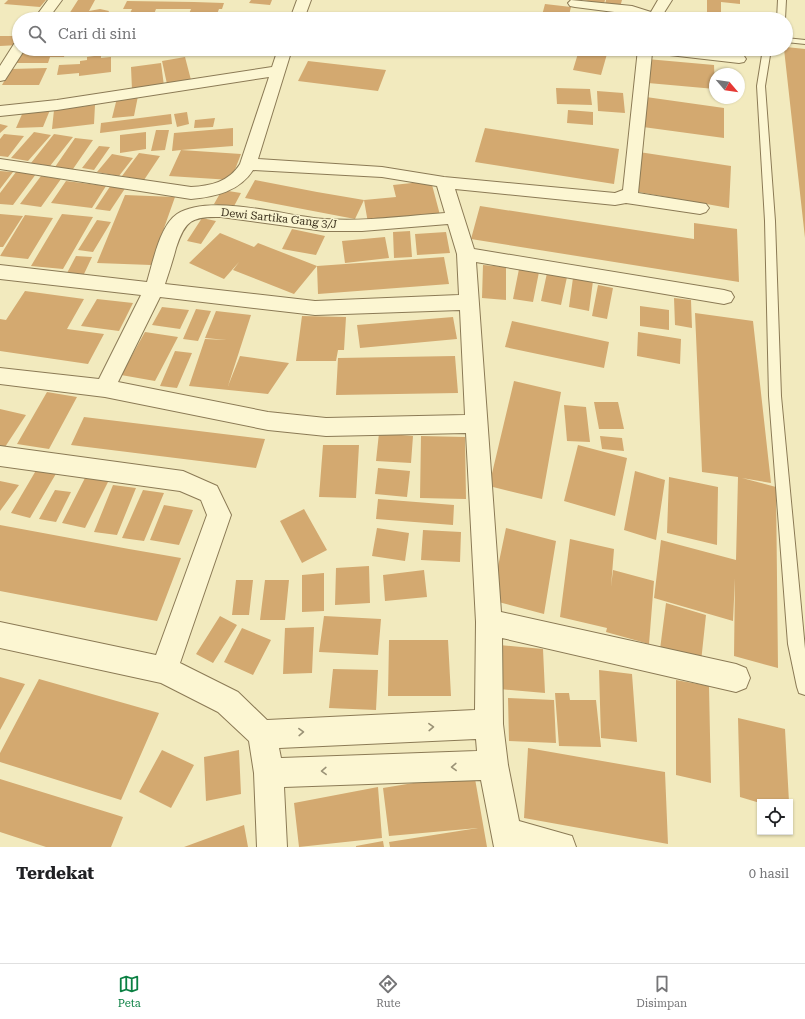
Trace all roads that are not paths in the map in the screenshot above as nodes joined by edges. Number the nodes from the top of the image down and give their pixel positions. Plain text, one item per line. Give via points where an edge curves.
1 (56, 0) edge
2 (304, 0) edge
3 (665, 0) edge
4 (782, 0) edge
5 (575, 3) dead end
6 (47, 12) edge
7 (300, 12) edge
8 (637, 12) edge
9 (657, 12) edge
10 (781, 12) edge
11 (793, 41) edge
12 (805, 42) edge
13 (13, 56) edge
14 (283, 56) edge
15 (644, 56) edge
16 (713, 56) edge
17 (766, 56) edge
18 (739, 59) dead end
19 (277, 71) junction
20 (0, 77) edge
21 (0, 111) edge
22 (0, 164) edge
23 (248, 164) junction
24 (444, 182) junction
25 (626, 197) junction
26 (700, 208) dead end
27 (454, 218) junction
28 (466, 254) junction
29 (0, 272) edge
30 (154, 289) junction
31 (724, 297) dead end
32 (470, 302) junction
33 (0, 376) edge
34 (105, 388) junction
35 (478, 424) junction
36 (0, 456) edge
37 (489, 622) junction
38 (0, 635) edge
39 (164, 670) junction
40 (736, 678) dead end
41 (805, 687) edge
42 (489, 724) junction
43 (262, 734) junction
44 (493, 765) junction
45 (269, 773) junction
46 (508, 840) edge
47 (272, 847) edge
48 (561, 847) edge

1 - 6 street
2 - 7 street
3 - 9 street
4 - 10 lane
5 - 8 street
11 - 12 lane
13 - 20 street
14 - 19 street
15 - 25 street via 631,191
16 - 18 street
17 - 41 lane via 761,86 770,221 775,396 796,644
19 - 21 street via 57,106
19 - 23 street
22 - 23 street via 191,193 204,192 229,184 244,174
23 - 24 street via 382,172
24 - 25 street via 615,199
24 - 27 street
25 - 26 street
27 - 28 street
27 - 30 street, Dewi Sartika Gang 3/J via 362,225 324,225 221,211 197,212 180,220 174,227
28 - 31 street
28 - 32 street
29 - 30 street
30 - 32 street via 315,308
30 - 34 street, Dewi Sartika Gang 3/J
32 - 35 street
33 - 34 street
34 - 35 street via 268,421 304,425 326,427
35 - 37 street
36 - 39 street via 183,481 209,493 219,515
37 - 40 street
37 - 42 street
38 - 39 street
39 - 43 street via 228,702
43 -> 42 street
42 - 44 street
43 - 45 street
44 -> 45 street
44 - 46 street
45 - 47 street
46 - 48 street

